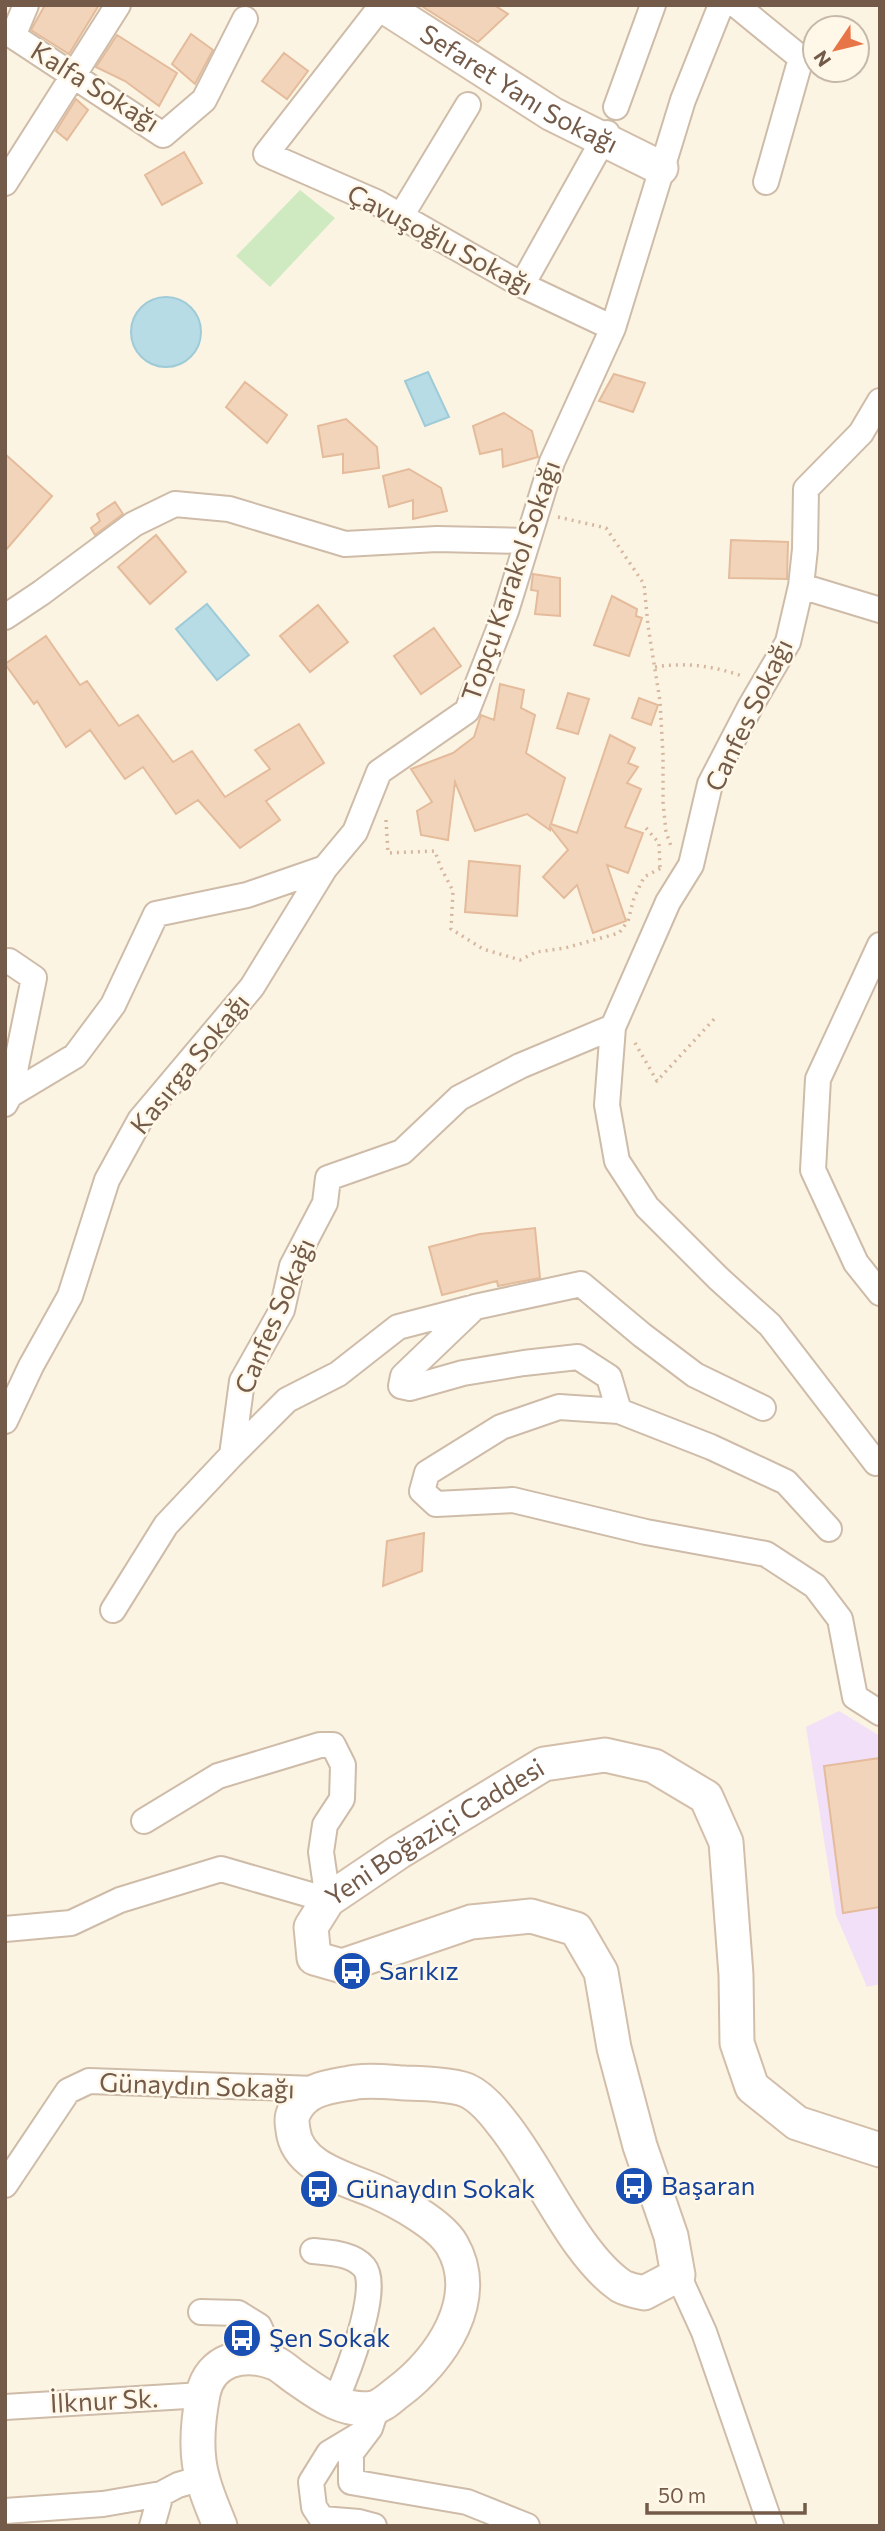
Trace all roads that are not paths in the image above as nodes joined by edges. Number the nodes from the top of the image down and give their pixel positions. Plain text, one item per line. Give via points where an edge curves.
1 (26, 5) edge
2 (118, 5) edge
3 (382, 5) edge
4 (653, 5) edge
5 (721, 5) edge
6 (736, 5) edge
7 (245, 19) dead end
8 (75, 75) junction
9 (468, 104) dead end
10 (617, 107) dead end
11 (606, 136) junction
12 (661, 168) junction
13 (766, 182) dead end
14 (5, 183) edge
15 (401, 216) junction
16 (522, 285) junction
17 (613, 328) junction
18 (880, 401) edge
19 (527, 541) junction
20 (800, 586) junction
21 (880, 610) edge
22 (5, 617) edge
23 (325, 868) junction
24 (880, 945) edge
25 (5, 962) edge
26 (616, 1021) junction
27 (8, 1099) edge
28 (880, 1293) edge
29 (475, 1307) junction
30 (763, 1408) dead end
31 (619, 1411) junction
32 (5, 1421) edge
33 (232, 1455) junction
34 (876, 1463) dead end
35 (829, 1529) dead end
36 (113, 1610) dead end
37 (880, 1713) edge
38 (144, 1821) dead end
39 (328, 1900) junction
40 (5, 1928) edge
41 (315, 2089) junction
42 (880, 2150) edge
43 (5, 2185) edge
44 (313, 2251) dead end
45 (678, 2275) junction
46 (201, 2312) dead end
47 (276, 2363) junction
48 (203, 2395) junction
49 (335, 2403) junction
50 (5, 2407) edge
51 (374, 2418) junction
52 (202, 2478) junction
53 (161, 2494) junction
54 (5, 2511) edge
55 (152, 2526) edge
56 (220, 2526) edge
57 (374, 2526) edge
58 (527, 2526) edge
59 (771, 2526) edge

1 - 8 street, Kalfa Sokağı via 13,36
2 - 8 street
3 - 11 street, Sefaret Yanı Sokağı via 552,114
3 - 15 street, Çavuşoğlu Sokağı via 266,154
4 - 10 street
5 - 12 street, Topçu Karakol Sokağı
6 - 13 street via 801,58
7 - 8 street, Kalfa Sokağı via 204,100 163,135
8 - 14 street
9 - 15 street
11 - 12 street, Sefaret Yanı Sokağı
11 - 16 street
12 - 17 street, Topçu Karakol Sokağı
15 - 16 street, Çavuşoğlu Sokağı
16 - 17 street, Çavuşoğlu Sokağı
17 - 19 street, Topçu Karakol Sokağı via 552,462
18 - 20 street, Canfes Sokağı via 861,433 806,489
19 - 22 street via 345,544 229,509 175,504 134,524
19 - 23 street, Topçu Karakol Sokağı via 467,711 379,772 355,832
20 - 21 street
20 - 26 street, Canfes Sokağı via 788,642 710,785 691,865 668,902
23 - 27 street via 247,895 156,914 113,1005 75,1056
23 - 32 street, Kasırga Sokağı via 253,987 140,1119 107,1180 70,1296
24 - 28 street via 818,1079 813,1170 856,1263
25 - 27 street via 34,978
26 - 33 street, Canfes Sokağı via 459,1098 402,1152 328,1178 325,1203 292,1266 282,1310 242,1381
26 - 34 street via 607,1105 617,1161 647,1207 770,1325
29 - 30 street, Canfes Sokağı via 581,1284 695,1375
29 - 31 street via 403,1376 401,1386 578,1357 609,1377
29 - 33 street, Canfes Sokağı via 398,1327 338,1374 287,1400
31 - 35 street via 786,1482
31 - 37 street via 559,1407 501,1427 427,1473 422,1491 436,1503 513,1500 646,1532 766,1554 815,1586 840,1619 855,1697
33 - 36 street via 166,1525
38 - 39 street via 218,1776 333,1745 343,1765 342,1800 325,1825 321,1852
39 - 40 street via 221,1869 120,1900 71,1923
39 - 42 street, Yeni Boğaziçi Caddesi via 544,1764 605,1755 654,1766 706,1797 726,1842 737,2043 752,2087 796,2123
39 - 45 street, Yeni Boğaziçi Caddesi via 310,1927 314,1958 342,1966 471,1922 530,1916 576,1929 601,1972 614,2048 640,2146 671,2236
41 - 43 street, Günaydın Sokağı via 89,2081 68,2091
41 - 45 street via 365,2081 466,2090 491,2109 520,2144 603,2270 624,2288 645,2293
41 - 51 street via 291,2116 300,2151 340,2178 379,2193 433,2225 452,2244 459,2264 463,2295 456,2323 430,2364
44 - 49 street via 347,2256 367,2272 368,2293 356,2352
45 - 59 street via 704,2332
46 - 47 street via 238,2313 259,2326
47 - 48 street via 244,2358 221,2364 206,2381
47 - 49 street
48 - 50 street, İlknur Sk.
48 - 52 street
49 - 51 street
51 - 57 street via 329,2453 311,2482 314,2507 322,2519
51 - 58 street via 351,2453 351,2482 467,2502
52 - 53 street
52 - 56 street
53 - 54 street via 103,2504
53 - 55 street

